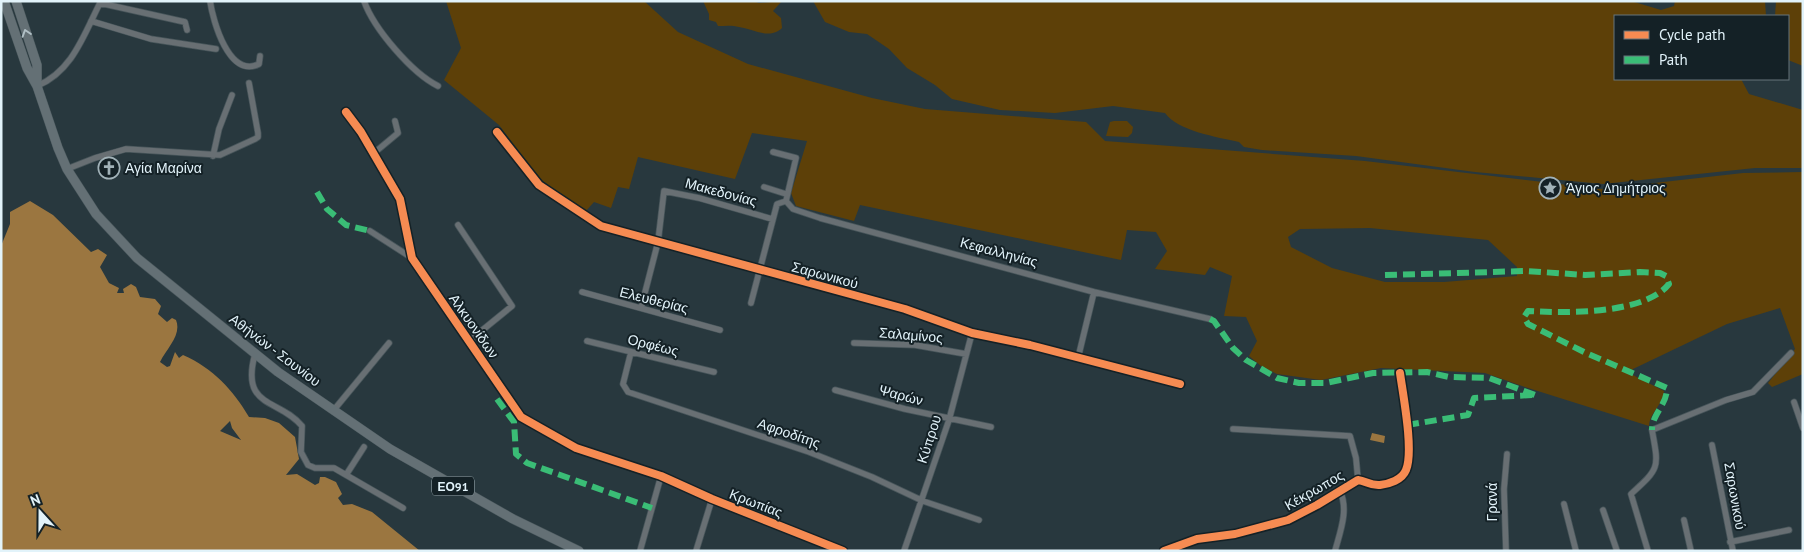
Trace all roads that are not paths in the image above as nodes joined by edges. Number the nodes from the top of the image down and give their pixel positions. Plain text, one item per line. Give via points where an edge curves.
1 (4, 1) edge
2 (16, 1) edge
3 (210, 1) edge
4 (364, 1) edge
5 (101, 2) edge
6 (91, 21) junction
7 (187, 30) dead end
8 (216, 50) dead end
9 (260, 56) dead end
10 (249, 83) dead end
11 (37, 86) junction
12 (438, 86) dead end
13 (232, 95) dead end
14 (346, 112) dead end
15 (395, 121) dead end
16 (497, 132) dead end
17 (772, 152) dead end
18 (374, 153) junction
19 (213, 156) junction
20 (67, 169) junction
21 (764, 187) dead end
22 (786, 194) junction
23 (786, 201) junction
24 (772, 219) junction
25 (458, 225) dead end
26 (370, 231) dead end
27 (658, 242) junction
28 (412, 258) junction
29 (758, 270) junction
30 (582, 292) dead end
31 (1094, 292) junction
32 (751, 303) dead end
33 (640, 308) junction
34 (1210, 319) dead end
35 (720, 330) dead end
36 (972, 333) junction
37 (469, 341) junction
38 (587, 341) dead end
39 (389, 343) dead end
40 (854, 343) dead end
41 (631, 352) junction
42 (1791, 353) dead end
43 (255, 354) junction
44 (966, 354) junction
45 (1078, 358) junction
46 (714, 372) dead end
47 (1400, 373) dead end
48 (1180, 384) dead end
49 (835, 390) dead end
50 (1794, 402) dead end
51 (333, 411) junction
52 (949, 420) junction
53 (991, 427) dead end
54 (1803, 428) edge
55 (1233, 429) dead end
56 (1712, 445) dead end
57 (364, 447) dead end
58 (1507, 454) dead end
59 (346, 474) junction
60 (661, 476) junction
61 (1358, 480) junction
62 (1340, 491) junction
63 (712, 499) junction
64 (922, 501) junction
65 (1564, 504) dead end
66 (403, 508) dead end
67 (1604, 510) dead end
68 (979, 520) dead end
69 (1684, 520) dead end
70 (1789, 530) dead end
71 (1730, 542) junction
72 (580, 551) edge
73 (640, 551) edge
74 (696, 551) edge
75 (843, 551) edge
76 (904, 551) edge
77 (1164, 551) edge
78 (1336, 551) edge
79 (1506, 551) edge
80 (1576, 551) edge
81 (1617, 551) edge
82 (1648, 551) edge
83 (1691, 551) edge
84 (1732, 551) edge

1 - 11 main road, Αθήνών - Σουνίου / ΕΟ91 via 27,68
11 -> 2 main road, Αθήνών - Σουνίου / ΕΟ91 via 37,65
3 - 9 street via 214,23 234,60 250,66 259,64
4 - 12 street via 371,17 403,58
5 - 6 street
5 - 7 street via 185,22
6 - 8 street via 151,39
6 - 11 street via 62,72
10 - 19 street via 258,136
11 - 20 main road, Αθήνών - Σουνίου / ΕΟ91
13 - 19 street
14 - 18 street, Αλκυονίδων
15 - 18 street via 398,132
16 - 27 street, Σαρωνικού via 539,185 588,219 614,231
17 - 22 street via 796,158
18 - 28 street, Αλκυονίδων via 400,199
19 - 20 street via 126,149
20 - 43 main road, Αθήνών - Σουνίου / ΕΟ91 via 96,214 137,258
21 - 22 street
22 - 23 street
23 - 24 street via 777,204
23 - 31 street, Κεφαλληνίας via 793,209 820,218
24 - 27 street, Μακεδονίας via 664,191
24 - 29 street
25 - 37 street via 512,306
26 - 28 street
27 - 29 street, Σαρωνικού
27 - 33 street
28 - 37 street, Αλκυονίδων
29 - 32 street
29 - 36 street, Σαρωνικού via 905,309
30 - 33 street, Ελευθερίας
31 - 34 street, Κεφαλληνίας
31 - 45 street
33 - 35 street, Ελευθερίας
36 - 44 street, Κύπρου
36 - 45 street, Σαρωνικού
37 - 60 street, Αλκυονίδων via 521,417 529,423 576,448
38 - 41 street, Ορφέως
39 - 51 street
40 - 44 street, Σαλαμίνος via 914,345
41 - 46 street, Ορφέως
41 - 64 street, Αφροδίτης via 623,384 628,392 809,452
42 - 82 street via 1753,392 1652,430 1656,468 1631,494
43 - 51 main road, Αθήνών - Σουνίου / ΕΟ91
43 - 59 street via 252,371 255,388 264,401 302,426 304,461 311,467 331,468
44 - 52 street, Κύπρου
45 - 48 street, Σαρωνικού
47 - 61 street, Κέκρωπος via 1407,425 1406,472 1398,479 1381,485
49 - 52 street, Ψαρών
50 - 54 street
51 - 72 main road, Αθήνών - Σουνίου / ΕΟ91 via 447,483
52 - 53 street, Ψαρών
52 - 64 street, Κύπρου
55 - 61 street via 1350,436
56 - 71 street, Σαρωνικού
57 - 59 street
58 - 79 street, Γρανά via 1504,489
59 - 66 street
60 - 63 street, Κρωπίας
60 - 73 street
61 - 62 street, Κέκρωπος
62 - 77 street, Κέκρωπος via 1288,520 1235,534 1197,539
62 - 78 street via 1344,502
63 - 74 street
63 - 75 street, Κρωπίας
64 - 68 street, Αφροδίτης
64 - 76 street, Κύπρου
65 - 80 street
67 - 81 street
69 - 83 street
70 - 71 street
71 - 84 street, Σαρωνικού

